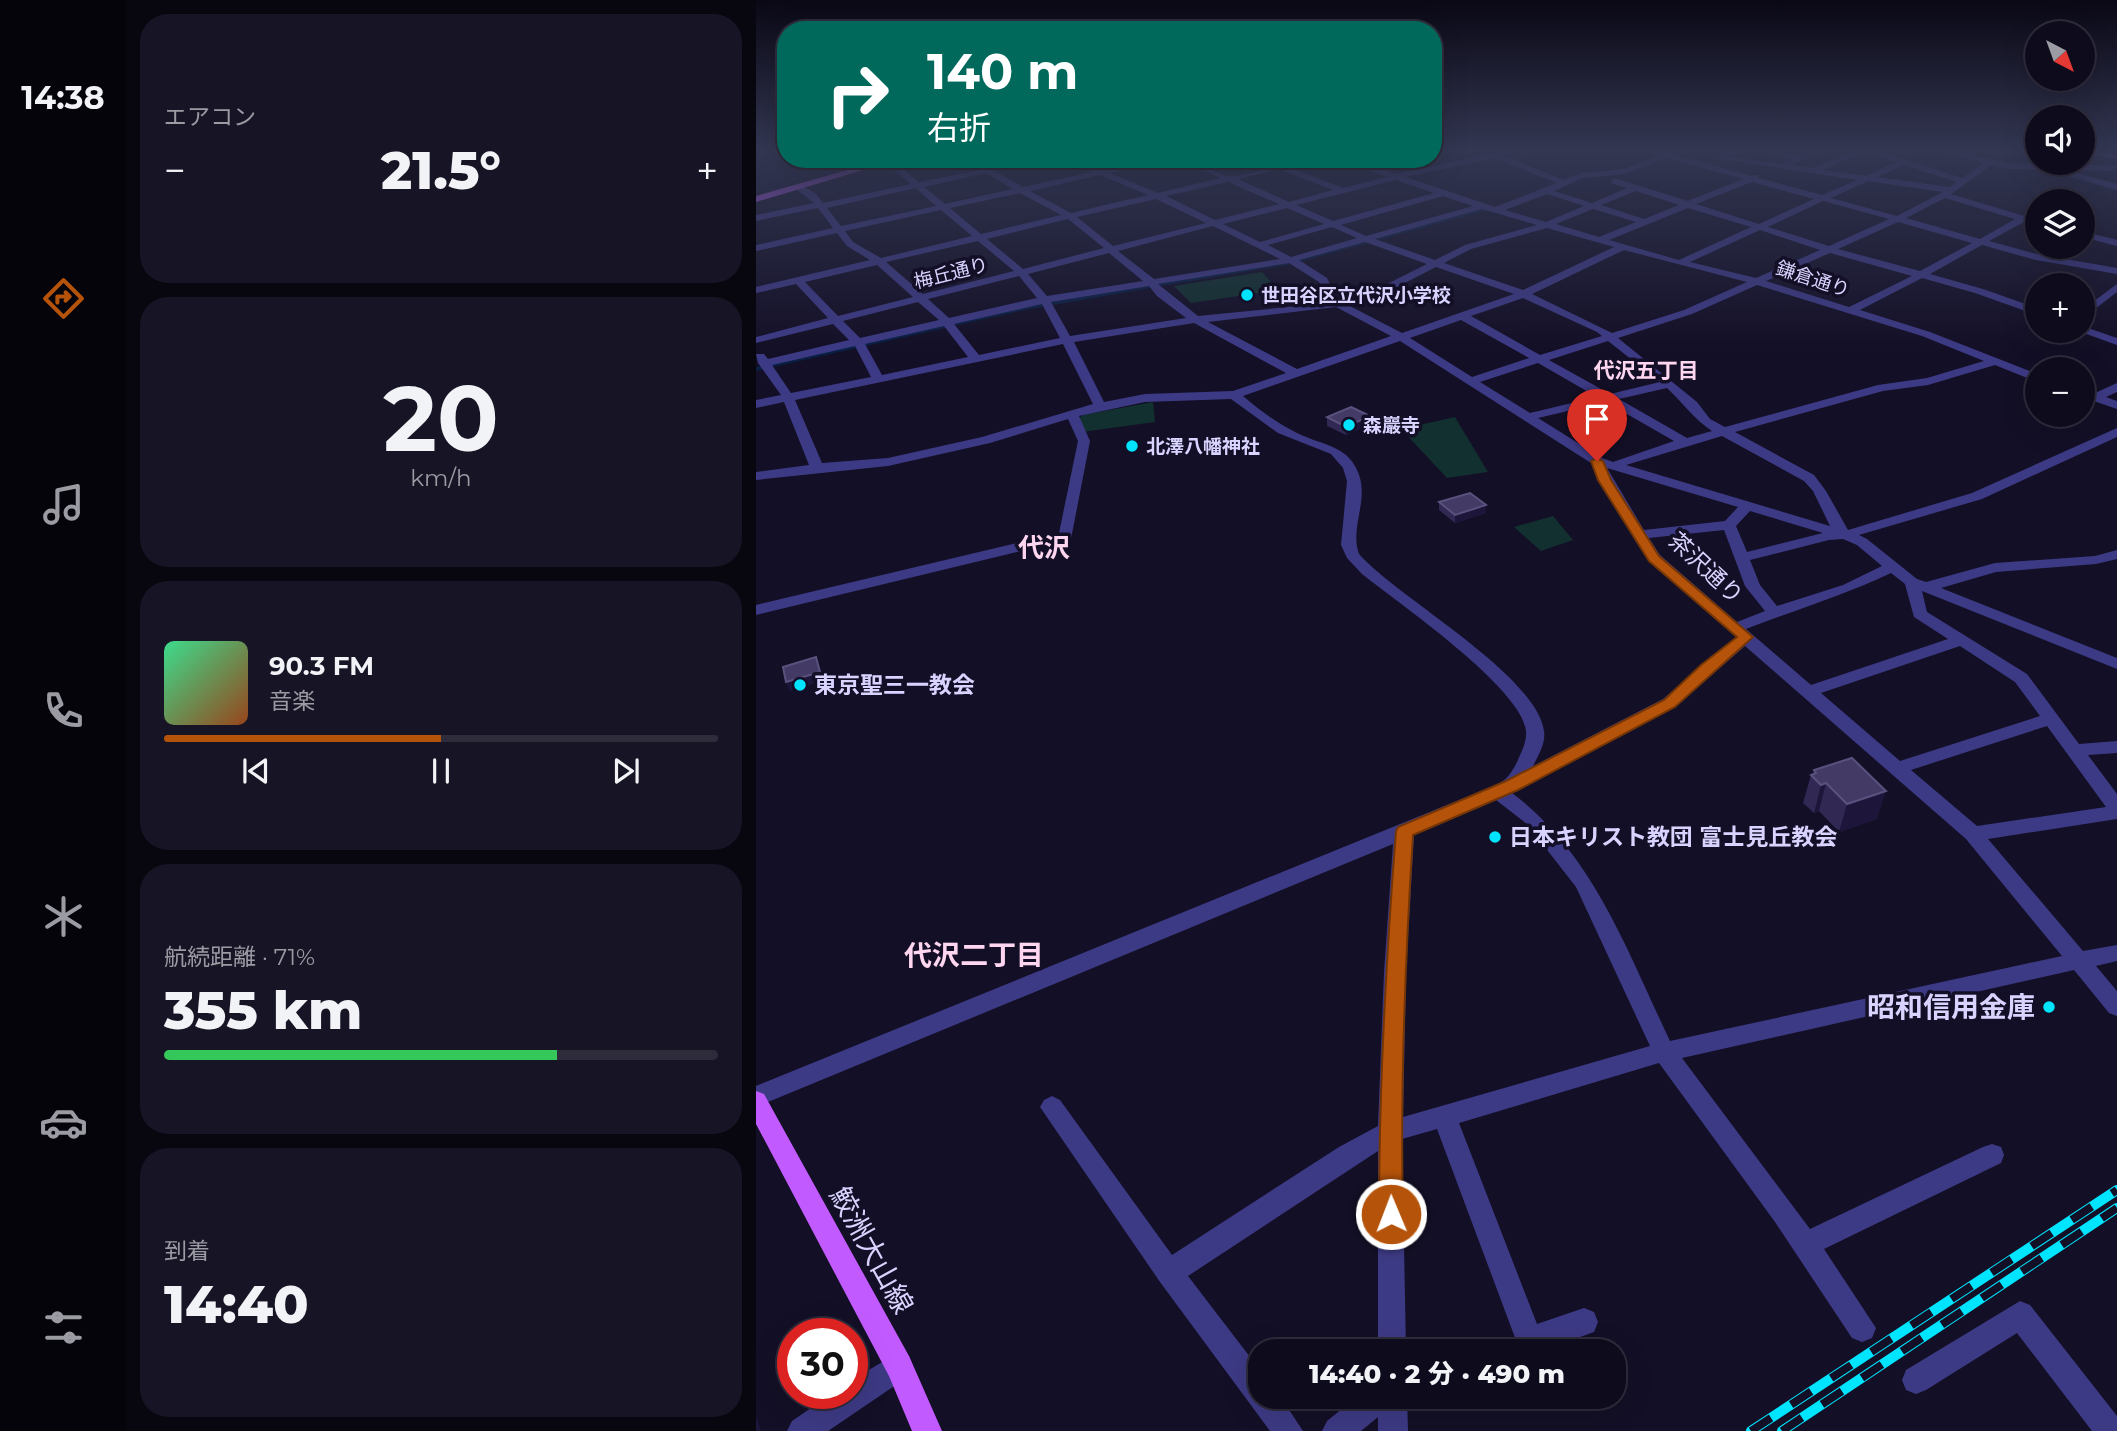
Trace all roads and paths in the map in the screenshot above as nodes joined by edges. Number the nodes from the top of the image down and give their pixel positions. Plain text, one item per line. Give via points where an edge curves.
1 (828, 216) edge
2 (898, 216) edge
3 (954, 216) edge
4 (1076, 216) edge
5 (1199, 216) edge
6 (1248, 216) edge
7 (1313, 216) edge
8 (1365, 216) edge
9 (1460, 216) edge
10 (1515, 216) edge
11 (1569, 216) edge
12 (1624, 216) edge
13 (1660, 216) edge
14 (1723, 216) edge
15 (1784, 216) edge
16 (1887, 216) edge
17 (1905, 216) edge
18 (2013, 216) edge
19 (1071, 217) junction
20 (1899, 219) junction
21 (2022, 219) junction
22 (2025, 220) edge
23 (1644, 222) junction
24 (1216, 224) junction
25 (1333, 225) junction
26 (1546, 225) junction
27 (1759, 227) junction
28 (838, 229) junction
29 (2095, 237) edge
30 (980, 238) junction
31 (1368, 240) junction
32 (1600, 240) junction
33 (1981, 242) junction
34 (2117, 243) edge
35 (1259, 245) junction
36 (1622, 247) junction
37 (756, 248) edge
38 (1828, 249) junction
39 (1113, 250) junction
40 (879, 261) junction
41 (1292, 261) junction
42 (1680, 263) junction
43 (1437, 264) junction
44 (2117, 271) edge
45 (1022, 273) junction
46 (1922, 275) junction
47 (798, 280) junction
48 (1755, 281) junction
49 (1153, 285) junction
50 (2117, 286) edge
51 (756, 290) edge
52 (1524, 294) junction
53 (921, 299) junction
54 (1047, 303) junction
55 (1336, 303) junction
56 (2095, 305) edge
57 (2025, 308) edge
58 (1849, 311) junction
59 (1464, 316) junction
60 (837, 319) junction
61 (1195, 320) junction
62 (948, 325) junction
63 (2095, 334) edge
64 (1401, 337) junction
65 (1612, 337) junction
66 (756, 340) edge
67 (1068, 340) junction
68 (2117, 342) edge
69 (860, 345) junction
70 (756, 350) edge
71 (975, 358) junction
72 (1541, 359) junction
73 (1994, 362) junction
74 (767, 366) junction
75 (1295, 373) junction
76 (2025, 374) edge
77 (878, 378) junction
78 (1470, 381) junction
79 (1668, 384) junction
80 (2117, 387) edge
81 (2095, 394) edge
82 (1234, 395) junction
83 (788, 397) junction
84 (1610, 398) junction
85 (2095, 398) edge
86 (756, 404) edge
87 (2117, 405) edge
88 (1100, 406) junction
89 (1072, 415) junction
90 (1528, 417) junction
91 (1721, 432) junction
92 (2117, 432) edge
93 (1685, 442) junction
94 (1606, 464) junction
95 (817, 468) junction
96 (756, 477) edge
97 (1746, 507) junction
98 (1729, 525) junction
99 (1640, 535) junction
100 (1845, 535) junction
101 (2117, 554) edge
102 (1743, 557) junction
103 (1892, 567) junction
104 (1919, 584) junction
105 (756, 610) edge
106 (1774, 612) junction
107 (1740, 633) junction
108 (1962, 640) junction
109 (2117, 664) edge
110 (1808, 691) junction
111 (2051, 719) junction
112 (2117, 747) edge
113 (2074, 750) junction
114 (1898, 768) junction
115 (1505, 789) junction
116 (2117, 810) edge
117 (1404, 831) junction
118 (1973, 834) junction
119 (2117, 953) edge
120 (2078, 960) junction
121 (2117, 1007) edge
122 (1664, 1052) junction
123 (756, 1099) edge
124 (1052, 1107) dead end
125 (1444, 1116) junction
126 (1390, 1132) junction
127 (1992, 1156) dead end
128 (1805, 1245) junction
129 (1169, 1273) junction
130 (1584, 1322) dead end
131 (1862, 1328) dead end
132 (1392, 1339) edge
133 (899, 1366) junction
134 (1248, 1378) edge
135 (1916, 1380) dead end
136 (1272, 1409) edge
137 (1365, 1409) edge
138 (1393, 1409) edge
139 (802, 1431) edge
140 (927, 1431) edge
141 (1288, 1431) edge
142 (1337, 1431) edge
143 (1393, 1431) edge
144 (2110, 1431) edge

1 - 28 street
2 - 28 street
3 - 30 street
4 - 19 street
5 - 24 street
6 - 24 street, 梅丘通り
7 - 25 street
8 - 25 street
9 - 31 street
10 - 26 street, 鎌倉通り
11 - 26 street
12 - 23 street
13 - 23 street
14 - 27 street
15 - 27 street
16 - 20 street
17 - 20 street
18 - 21 street
19 - 30 street
19 - 39 street
20 - 33 street
20 - 38 street
21 - 22 street
21 - 33 street
23 - 32 street
24 - 35 street
24 - 39 street, 梅丘通り
25 - 31 street
25 - 35 street
26 - 32 street, 鎌倉通り
26 - 43 street via 1468,247
27 - 38 street
27 - 42 street
28 - 37 street
28 - 40 street via 850,244
29 - 34 street
30 - 40 street
30 - 45 street
31 - 41 street
31 - 43 street
32 - 36 street, 鎌倉通り
33 - 44 street via 2043,259
33 - 46 street
35 - 41 street
36 - 42 street, 鎌倉通り
36 - 52 street
38 - 46 street
38 - 48 street
39 - 45 street, 梅丘通り
39 - 49 street
40 - 47 street
40 - 53 street
41 - 49 street
41 - 55 street via 1323,280
42 - 48 street, 鎌倉通り
43 - 52 street
43 - 55 street via 1389,287
45 - 53 street, 梅丘通り
45 - 54 street
46 - 57 street
46 - 58 street
47 - 51 street
47 - 60 street
48 - 58 street, 鎌倉通り
48 - 65 street via 1689,312
49 - 54 street
49 - 61 street
50 - 56 street
52 - 59 street
52 - 65 street
53 - 60 street, 梅丘通り
53 - 62 street
54 - 62 street
54 - 67 street
55 - 61 street
55 - 64 street
58 - 73 street, 鎌倉通り via 1926,334
59 - 64 street
59 - 72 street
60 - 66 street, 梅丘通り
60 - 69 street
61 - 67 street
61 - 75 street
62 - 69 street
62 - 71 street
63 - 68 street
64 - 75 street
64 - 78 street
65 - 72 street
65 - 79 street
67 - 71 street
67 - 88 street
69 - 74 street
69 - 77 street
70 - 74 street
71 - 77 street
72 - 78 street
72 - 84 street
73 - 76 street, 鎌倉通り
73 - 91 street
74 - 83 street
75 - 82 street
77 - 83 street
78 - 90 street
79 - 84 street
79 - 91 street
80 - 81 street
82 - 88 street via 1145,398
82 - 115 street via 1282,430 1337,452 1355,481 1348,542 1356,559 1469,651 1525,706 1535,730 1525,764
83 - 86 street
83 - 95 street
84 - 90 street
84 - 93 street
85 - 87 street
88 - 89 street
89 - 95 street via 888,462
89 - 105 street via 1084,441 1066,536
90 - 94 street
91 - 93 street
91 - 100 street via 1809,478 1816,484 1833,525
92 - 100 street via 1977,496
93 - 94 street
94 - 97 street
94 - 99 street, 茶沢通り via 1605,480
95 - 96 street
97 - 98 street
97 - 100 street
98 - 99 street
98 - 102 street
99 - 107 street, 茶沢通り via 1654,558
100 - 102 street
100 - 103 street via 1862,542
101 - 104 street via 2096,560 1994,568
102 - 106 street via 1753,586
103 - 104 street
103 - 106 street via 1848,588
104 - 108 street via 1920,614
104 - 109 street
106 - 107 street
107 - 110 street, 茶沢通り
107 - 115 street via 1669,703
108 - 110 street
108 - 111 street via 2021,678
110 - 114 street, 茶沢通り
111 - 113 street
111 - 114 street
112 - 113 street
113 - 116 street
114 - 118 street, 茶沢通り
115 - 117 street
115 - 122 street via 1584,883
116 - 118 street
117 - 123 street
117 - 126 street
118 - 120 street, 茶沢通り
119 - 120 street
120 - 121 street, 茶沢通り
120 - 122 street
122 - 125 street
122 - 128 street
123 - 133 main road, 鮫洲大山線
124 - 129 street
125 - 126 street
125 - 130 street via 1530,1341
126 - 129 street
126 - 132 street
127 - 128 street
128 - 131 street
129 - 134 street
133 - 139 street
133 - 140 main road, 鮫洲大山線
135 - 144 street via 2020,1315
136 - 141 street
137 - 142 street
138 - 143 street

